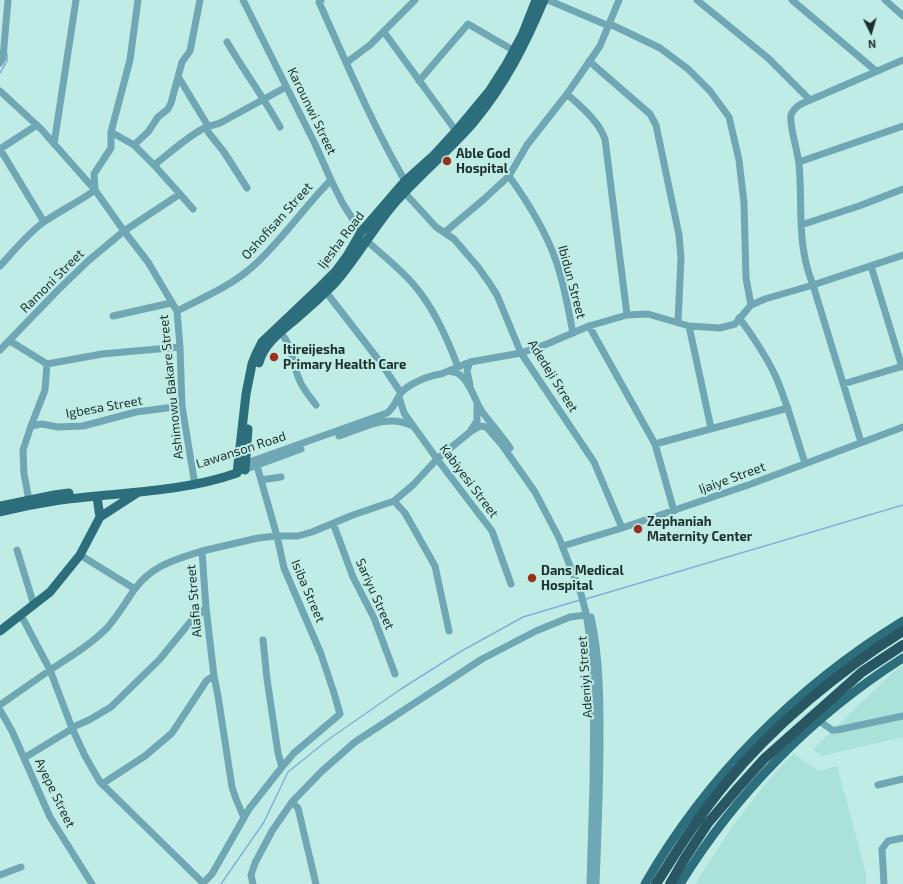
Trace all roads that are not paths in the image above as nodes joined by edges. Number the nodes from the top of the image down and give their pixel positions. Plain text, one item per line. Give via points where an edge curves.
1 (8, 0) edge
2 (76, 0) edge
3 (138, 0) edge
4 (200, 0) edge
5 (243, 0) edge
6 (321, 0) edge
7 (415, 0) edge
8 (536, 0) edge
9 (544, 0) edge
10 (548, 0) edge
11 (619, 0) edge
12 (697, 0) edge
13 (792, 0) edge
14 (885, 0) edge
15 (903, 16) edge
16 (610, 25) junction
17 (384, 32) junction
18 (227, 42) dead end
19 (513, 50) junction
20 (903, 60) edge
21 (589, 61) junction
22 (0, 63) edge
23 (346, 63) junction
24 (509, 67) junction
25 (876, 71) junction
26 (179, 78) junction
27 (419, 81) junction
28 (286, 86) junction
29 (0, 92) edge
30 (567, 94) junction
31 (264, 98) junction
32 (810, 100) junction
33 (36, 125) junction
34 (208, 126) junction
35 (903, 126) edge
36 (280, 127) dead end
37 (456, 131) junction
38 (112, 132) junction
39 (54, 144) junction
40 (134, 145) junction
41 (0, 149) edge
42 (799, 162) junction
43 (154, 164) junction
44 (509, 176) junction
45 (331, 180) junction
46 (406, 181) junction
47 (247, 188) dead end
48 (903, 189) edge
49 (95, 190) junction
50 (405, 193) junction
51 (180, 194) junction
52 (193, 209) dead end
53 (44, 222) junction
54 (801, 225) junction
55 (124, 231) junction
56 (361, 232) junction
57 (445, 232) junction
58 (366, 240) junction
59 (903, 254) edge
60 (0, 266) edge
61 (871, 266) junction
62 (814, 285) junction
63 (326, 292) junction
64 (171, 303) junction
65 (751, 305) junction
66 (177, 311) junction
67 (627, 315) junction
68 (113, 316) dead end
69 (739, 318) junction
70 (678, 322) junction
71 (589, 326) junction
72 (688, 326) junction
73 (281, 333) junction
74 (573, 333) junction
75 (4, 344) edge
76 (180, 347) junction
77 (521, 353) junction
78 (470, 362) junction
79 (47, 364) junction
80 (902, 366) edge
81 (458, 367) junction
82 (446, 372) junction
83 (843, 384) junction
84 (472, 392) junction
85 (249, 395) junction
86 (400, 395) junction
87 (477, 402) junction
88 (316, 405) dead end
89 (182, 406) junction
90 (788, 408) junction
91 (30, 426) junction
92 (415, 427) junction
93 (903, 427) edge
94 (711, 428) junction
95 (470, 432) junction
96 (861, 442) junction
97 (655, 444) junction
98 (437, 459) junction
99 (804, 463) junction
100 (257, 466) junction
101 (241, 468) junction
102 (282, 477) dead end
103 (194, 479) junction
104 (261, 480) junction
105 (137, 493) junction
106 (97, 496) junction
107 (29, 500) junction
108 (394, 501) junction
109 (0, 506) edge
110 (674, 511) junction
111 (0, 512) edge
112 (100, 517) junction
113 (333, 524) junction
114 (622, 528) junction
115 (277, 536) junction
116 (566, 545) junction
117 (17, 550) dead end
118 (202, 551) junction
119 (80, 555) junction
120 (577, 578) junction
121 (511, 584) dead end
122 (135, 589) junction
123 (34, 605) junction
124 (206, 608) junction
125 (587, 613) junction
126 (21, 615) junction
127 (903, 621) edge
128 (0, 631) edge
129 (449, 631) dead end
130 (903, 632) edge
131 (263, 640) dead end
132 (903, 645) edge
133 (903, 658) edge
134 (50, 670) junction
135 (395, 674) dead end
136 (214, 676) junction
137 (0, 705) edge
138 (0, 710) edge
139 (903, 716) edge
140 (818, 720) junction
141 (72, 728) junction
142 (24, 758) junction
143 (282, 767) junction
144 (903, 779) edge
145 (102, 784) junction
146 (878, 785) dead end
147 (292, 802) junction
148 (244, 818) junction
149 (903, 838) edge
150 (21, 867) dead end
151 (0, 875) edge
152 (92, 884) edge
153 (253, 884) edge
154 (316, 884) edge
155 (590, 884) edge
156 (596, 884) edge
157 (645, 884) edge
158 (656, 884) edge
159 (670, 884) edge
160 (680, 884) edge
161 (884, 884) edge

1 - 22 street via 3,58
2 - 39 street
3 - 38 street via 130,60
4 - 26 street via 190,52 182,62
5 - 28 street, Karounwi Street
6 - 23 street via 319,2
7 - 17 street
8 - 19 main road, Ijesha Road
9 - 24 main road, Ijesha Road via 525,43
10 - 16 street
11 - 16 street
12 - 32 street via 768,58
13 - 25 street
14 - 15 street
16 - 21 street
16 - 65 street via 660,48 688,69 710,91 729,117 739,160 744,204 746,278
17 - 23 street
17 - 27 street
18 - 31 street
19 - 24 main road, Ijesha Road
19 - 27 street via 468,24
20 - 25 street
21 - 30 street
21 - 70 street via 650,114 656,125 679,235 681,265
23 - 46 street
24 - 37 main road, Ijesha Road
24 - 50 main road, Ijesha Road via 499,90 473,122
25 - 32 street
26 - 34 street
26 - 40 street via 168,109
27 - 37 street
28 - 31 street
28 - 45 street, Karounwi Street
29 - 33 street, Ashimowu Bakare Street
30 - 44 street via 527,145
30 - 67 street via 600,127 604,139
31 - 34 street via 222,122
31 - 36 street
32 - 42 street via 796,107 791,118
33 - 39 street, Ashimowu Bakare Street
33 - 41 street
34 - 43 street
34 - 47 street via 206,129
35 - 42 street
37 - 46 main road, Ijesha Road
38 - 40 street
38 - 49 street via 110,148 94,174
39 - 49 street, Ashimowu Bakare Street
40 - 43 street
41 - 53 street
42 - 54 street
43 - 51 street
44 - 57 street
44 - 74 street, Ibidun Street via 534,212 556,259
45 - 56 street, Karounwi Street
45 - 66 street, Oshofisan Street via 273,246 250,268 235,280
46 - 56 main road, Ijesha Road
48 - 54 street
49 - 53 street
49 - 55 street, Ashimowu Bakare Street
50 - 57 street, Adedeji Street via 436,227
50 - 58 main road, Ijesha Road via 393,204
51 - 52 street
51 - 55 street, Ramoni Street
53 - 60 street
54 - 62 street via 807,269
55 - 64 street, Ashimowu Bakare Street via 148,262
55 - 75 street, Ramoni Street via 73,274
56 - 85 main road, Ijesha Road via 332,275 262,342 252,364
57 - 77 street, Adedeji Street via 466,253 497,295
58 - 63 main road, Ijesha Road via 347,268
58 - 81 street via 406,276 422,295 443,331
59 - 61 street
61 - 62 street
61 - 80 street
62 - 65 street
62 - 83 street
63 - 73 main road, Ijesha Road
63 - 86 street, Kabiyesi Street via 381,363
64 - 66 street, Ashimowu Bakare Street
64 - 68 street
65 - 69 street, Lawanson Road
66 - 76 street, Ashimowu Bakare Street
67 - 70 street, Lawanson Road via 648,314
67 - 71 street, Lawanson Road
69 - 72 street, Lawanson Road via 735,324 720,328
69 - 90 street via 775,374
70 - 72 street, Lawanson Road
71 - 74 street, Lawanson Road
71 - 97 street
72 - 94 street
73 - 85 main road, Ijesha Road via 269,343 262,356
73 - 88 street via 294,359 299,380
74 - 77 street, Lawanson Road
75 - 79 street
76 - 79 street via 102,354
76 - 89 street, Ashimowu Bakare Street
77 - 78 street, Lawanson Road
77 - 114 street, Adedeji Street via 594,462
78 - 81 street, Lawanson Road
78 - 84 street via 468,378
79 - 91 street via 44,390
80 - 83 street
81 - 82 street, Lawanson Road
82 - 84 street, Adeniyi Street via 460,374
82 - 86 street, Lawanson Road via 416,382
83 - 96 street
84 - 87 street, Adeniyi Street
85 - 101 main road, Ijesha Road
86 - 92 street, Kabiyesi Street via 404,413
86 - 101 street, Lawanson Road via 393,408 386,413
87 - 95 street via 476,423
87 - 116 street, Adeniyi Street via 537,489
89 - 91 street, Igbesa Street via 136,412 82,426
89 - 103 street, Ashimowu Bakare Street
90 - 94 street
90 - 99 street
91 - 107 street via 23,450
92 - 98 street, Kabiyesi Street
92 - 100 street via 395,420 374,423
93 - 96 street, Ijaiye Street
94 - 97 street
95 - 98 street
95 - 120 street, Adeniyi Street via 480,426 486,427 502,445 535,492
96 - 99 street, Ijaiye Street
97 - 110 street
98 - 108 street
98 - 121 street, Kabiyesi Street via 492,531
99 - 110 street, Ijaiye Street
100 - 101 street
100 - 104 street, Isiba Street
101 - 103 main road, Lawanson Road
101 - 105 main road, Lawanson Road via 218,479 178,488
102 - 104 street
103 - 107 main road, Lawanson Road via 149,486 54,494
104 - 115 street, Isiba Street
105 - 106 main road, Lawanson Road
105 - 112 main road
106 - 111 main road, Lawanson Road via 60,500
106 - 112 main road
107 - 109 main road, Lawanson Road
108 - 113 street
108 - 129 street via 405,513 434,566
110 - 114 street, Ijaiye Street
112 - 119 main road
113 - 115 street via 298,536
113 - 135 street, Sariyu Street
114 - 116 street, Ijaiye Street
115 - 118 street
115 - 143 street, Isiba Street via 284,568 321,654 340,714 294,753
116 - 120 street, Adeniyi Street
117 - 123 street
118 - 122 street, Alafia Street via 165,563
118 - 124 street, Alafia Street
119 - 122 street
119 - 123 main road via 50,592
120 - 125 street, Adeniyi Street
122 - 134 street, Alafia Street via 105,629 79,651
123 - 126 main road
124 - 136 street, Alafia Street
124 - 141 street via 191,621 160,659 111,707
125 - 147 street via 536,631 482,659 355,742
125 - 155 street, Adeniyi Street via 594,683
125 - 156 street, Adeniyi Street via 597,647 600,684 600,786
126 - 128 main road
126 - 134 street
127 - 157 main road via 851,655 770,722 711,787 664,852
130 - 158 highway via 841,674 754,751 699,818
131 - 143 street
132 - 159 highway via 862,672 764,759 708,823
133 - 140 main road via 877,674
134 - 137 street, Alafia Street
134 - 141 street
136 - 145 street via 207,680 172,733 144,756
136 - 148 street, Alafia Street via 232,787
138 - 142 street, Ayepe Street
139 - 140 street via 837,730 832,730
140 - 160 main road via 782,754 738,803
141 - 142 street
141 - 145 street
142 - 152 street, Ayepe Street via 50,817
143 - 148 street
144 - 146 street
145 - 148 street via 203,884 212,874
147 - 153 street via 272,831 255,863 250,874
147 - 154 street via 298,808
149 - 161 street via 888,841 882,849
150 - 151 street

